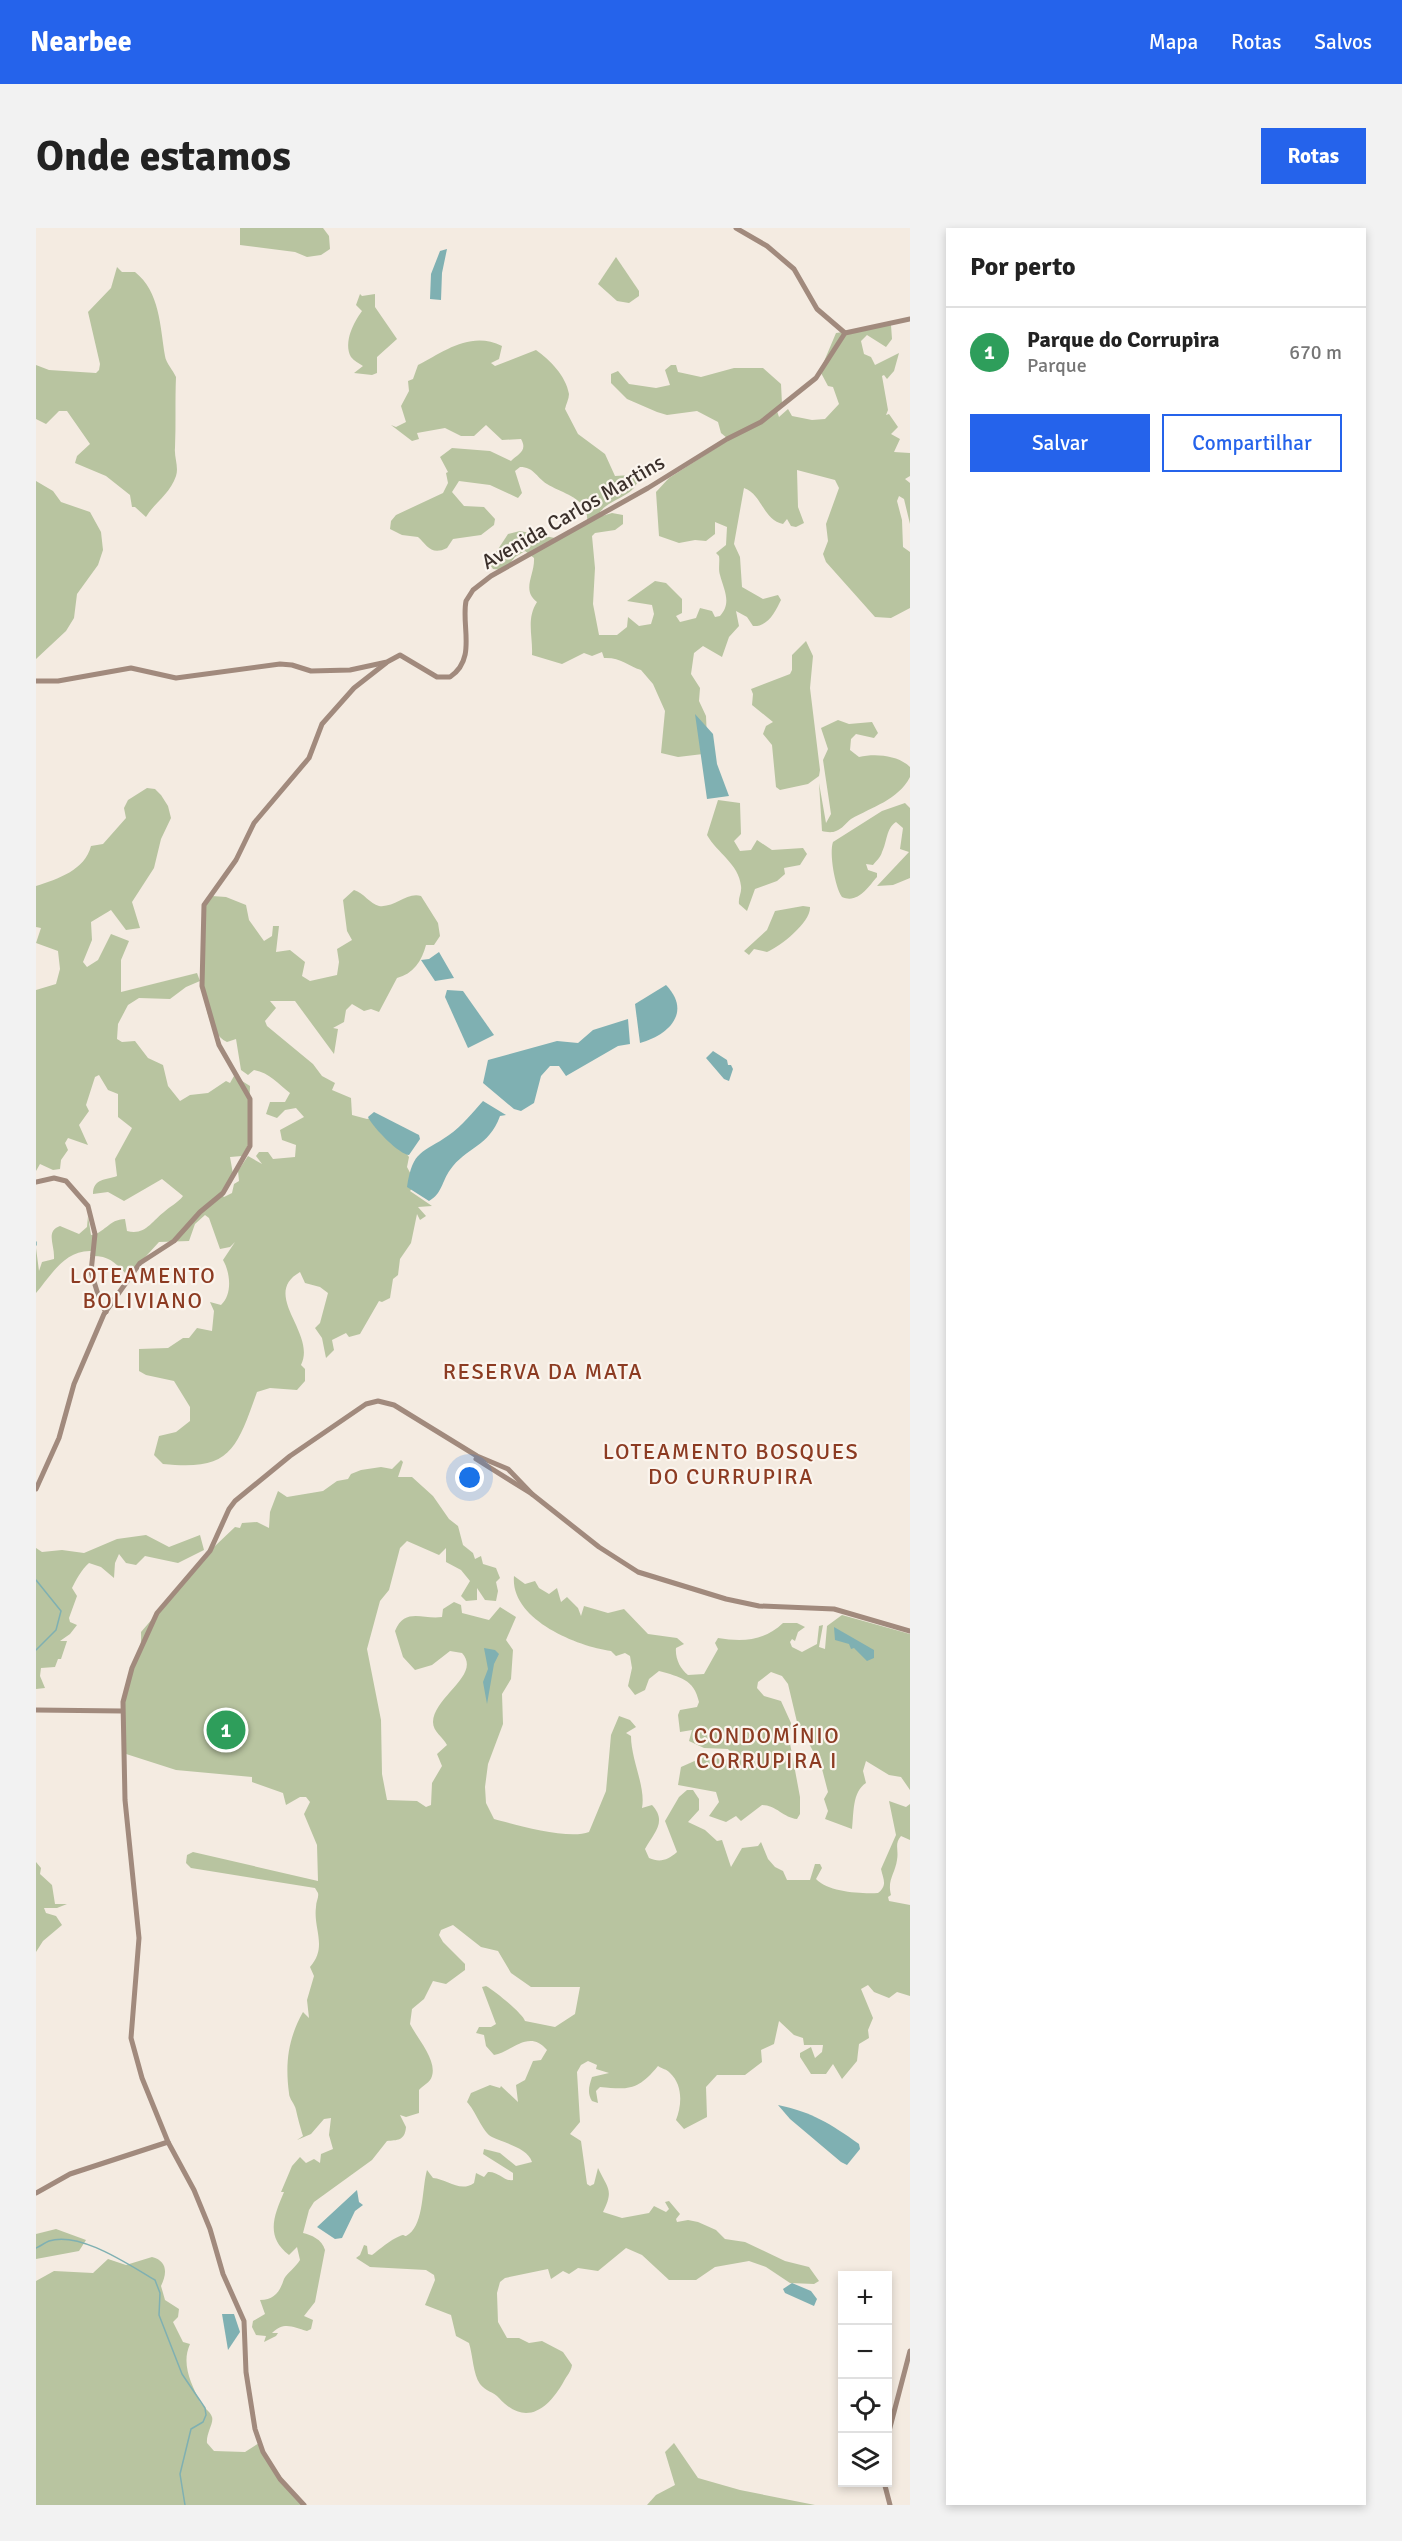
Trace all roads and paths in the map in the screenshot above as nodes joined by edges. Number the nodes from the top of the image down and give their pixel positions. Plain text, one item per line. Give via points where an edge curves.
1 (736, 228) edge
2 (910, 319) edge
3 (845, 333) junction
4 (387, 662) junction
5 (36, 681) edge
6 (36, 1182) edge
7 (106, 1311) junction
8 (466, 1449) junction
9 (495, 1462) junction
10 (491, 1468) junction
11 (514, 1473) junction
12 (506, 1479) junction
13 (36, 1489) edge
14 (532, 1494) junction
15 (910, 1631) edge
16 (36, 1710) edge
17 (122, 1711) junction
18 (168, 2142) junction
19 (36, 2193) edge
20 (910, 2351) edge
21 (889, 2433) edge
22 (885, 2487) edge
23 (304, 2505) edge
24 (890, 2505) edge

1 - 3 street via 767,246 794,269 817,309
2 - 3 street
3 - 4 street, Avenida Carlos Martins via 816,378 761,422 491,576 473,590 465,608 467,647 453,676 437,677 400,655
4 - 5 street, Avenida Carlos Martins via 336,671 311,671 280,664 176,678 131,668
4 - 7 street via 354,688 322,724 309,758 254,823 231,869 204,905 202,986 219,1045 250,1099 252,1141 236,1176 223,1193 174,1241 140,1263
6 - 7 street via 54,1178 66,1181 88,1206 95,1234 91,1272
7 - 13 street
8 - 9 street
8 - 10 street
8 - 17 street via 389,1402 378,1401 363,1406 290,1456 239,1497 229,1509 210,1551 157,1613 129,1677
9 - 10 street
9 - 11 street
10 - 12 street
11 - 12 street
11 - 14 street
12 - 14 street
14 - 15 street via 618,1560 662,1581 759,1606 844,1611
16 - 17 street
17 - 18 street via 124,1800 139,1938 131,2038 138,2068
18 - 19 street via 70,2174
18 - 23 street via 194,2190 244,2321 246,2372 255,2429 263,2452 280,2479
20 - 21 street
22 - 24 street

